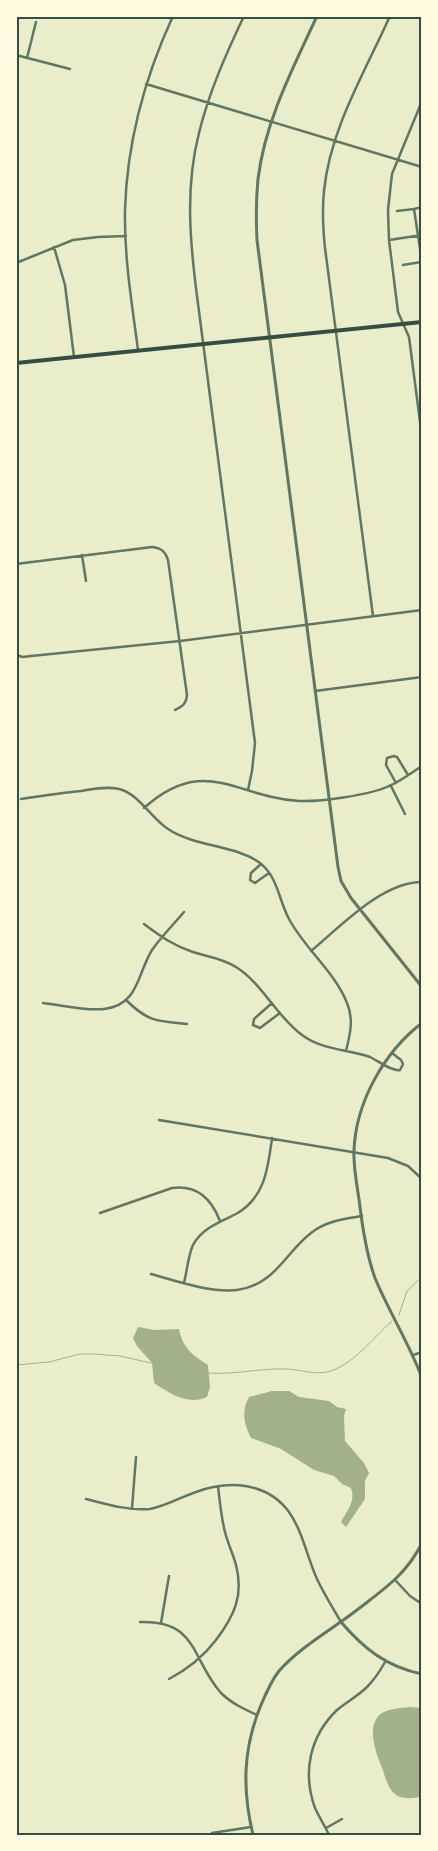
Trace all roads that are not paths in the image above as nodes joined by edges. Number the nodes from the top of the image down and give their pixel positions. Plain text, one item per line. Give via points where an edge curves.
1 (173, 16) edge
2 (244, 16) edge
3 (317, 16) edge
4 (390, 16) edge
5 (36, 22) dead end
6 (16, 55) edge
7 (27, 58) junction
8 (70, 69) dead end
9 (146, 84) junction
10 (422, 101) edge
11 (207, 103) junction
12 (271, 122) junction
13 (335, 141) junction
14 (397, 160) junction
15 (422, 167) edge
16 (422, 207) edge
17 (414, 209) junction
18 (397, 210) dead end
19 (422, 235) edge
20 (126, 236) junction
21 (417, 236) junction
22 (389, 240) junction
23 (54, 247) junction
24 (421, 262) edge
25 (16, 263) edge
26 (403, 265) dead end
27 (422, 322) edge
28 (403, 324) junction
29 (335, 331) junction
30 (269, 337) junction
31 (203, 343) junction
32 (138, 350) junction
33 (74, 357) junction
34 (16, 363) edge
35 (422, 437) edge
36 (82, 555) junction
37 (16, 564) edge
38 (86, 581) dead end
39 (422, 610) edge
40 (373, 616) junction
41 (306, 625) junction
42 (240, 633) junction
43 (180, 641) junction
44 (16, 655) edge
45 (422, 677) edge
46 (315, 691) junction
47 (175, 710) dead end
48 (422, 766) edge
49 (408, 775) junction
50 (396, 783) junction
51 (391, 786) junction
52 (248, 790) junction
53 (329, 798) junction
54 (21, 799) dead end
55 (144, 808) junction
56 (405, 814) dead end
57 (261, 864) junction
58 (269, 874) junction
59 (422, 882) edge
60 (360, 910) junction
61 (184, 912) dead end
62 (144, 924) dead end
63 (162, 938) junction
64 (311, 951) junction
65 (422, 987) edge
66 (126, 1000) junction
67 (43, 1002) dead end
68 (272, 1003) junction
69 (280, 1012) junction
70 (422, 1023) edge
71 (187, 1024) dead end
72 (346, 1051) junction
73 (391, 1052) junction
74 (383, 1063) junction
75 (160, 1120) dead end
76 (272, 1138) junction
77 (354, 1152) junction
78 (422, 1180) edge
79 (100, 1213) dead end
80 (362, 1216) junction
81 (220, 1221) junction
82 (151, 1274) dead end
83 (184, 1282) junction
84 (422, 1352) edge
85 (413, 1355) junction
86 (422, 1378) edge
87 (136, 1457) dead end
88 (218, 1486) junction
89 (86, 1498) dead end
90 (132, 1508) junction
91 (422, 1543) edge
92 (169, 1576) dead end
93 (396, 1580) junction
94 (422, 1604) edge
95 (140, 1622) dead end
96 (341, 1622) junction
97 (161, 1623) junction
98 (200, 1660) junction
99 (385, 1662) junction
100 (422, 1674) edge
101 (169, 1679) dead end
102 (257, 1715) junction
103 (342, 1819) dead end
104 (251, 1826) junction
105 (326, 1828) junction
106 (212, 1833) dead end
107 (252, 1835) edge
108 (330, 1835) edge

1 - 9 street
2 - 11 street
3 - 12 street
4 - 13 street
5 - 7 street
6 - 7 street
7 - 8 street
9 - 11 street
9 - 20 street via 130,150
10 - 14 street
11 - 12 street
11 - 31 street via 197,142 190,200 191,250
12 - 13 street
12 - 30 street via 261,163 256,206
13 - 14 street
13 - 29 street via 323,209 324,248
14 - 15 street
14 - 22 street via 388,197
16 - 17 street
17 - 18 street
17 - 21 street
19 - 21 street
20 - 23 street via 86,238
20 - 32 street
21 - 22 street
21 - 24 street
22 - 28 street via 398,312
23 - 25 street
23 - 33 street via 65,285
24 - 26 street
27 - 28 main road
28 - 29 main road
28 - 35 street via 409,337
29 - 30 main road
29 - 40 street
30 - 31 main road
30 - 41 street
31 - 32 main road
31 - 42 street
32 - 33 main road
33 - 34 main road
36 - 37 street
36 - 38 street
36 - 43 street via 152,547 162,549 168,560
39 - 40 street
40 - 41 street
41 - 42 street
41 - 46 street
42 - 43 street
42 - 52 street via 255,742
43 - 44 street via 23,657
43 - 47 street via 187,701
45 - 46 street
46 - 53 street
48 - 49 street
49 - 50 street
49 - 50 street via 397,758 390,756 386,765
50 - 51 street
51 - 53 street via 370,793
51 - 56 street
52 - 53 street via 298,801
52 - 55 street via 210,780 188,782 167,790
53 - 60 street via 341,881
54 - 55 street via 113,788 126,792
55 - 57 street via 178,835 239,853
57 - 58 street
57 - 58 street via 251,873 250,880 256,883
58 - 64 street via 289,919
59 - 60 street via 405,883 390,889
60 - 64 street
60 - 65 street
61 - 63 street
62 - 63 street
63 - 66 street via 149,957 136,988
63 - 68 street via 234,966 251,978
64 - 72 street via 348,1004 351,1020
66 - 67 street via 113,1007 98,1009
66 - 71 street via 148,1018
68 - 69 street
68 - 69 street via 254,1019 253,1025 263,1027
69 - 72 street via 309,1039 322,1046
70 - 73 street
72 - 74 street
73 - 74 street
73 - 74 street via 402,1060 402,1068 397,1071
74 - 77 street via 359,1118
75 - 76 street
76 - 77 street
76 - 81 street via 268,1168 260,1191 244,1209
77 - 78 street via 388,1158 408,1166
77 - 80 street
79 - 81 street via 180,1187 199,1192 212,1204
80 - 83 street via 319,1227 265,1280 247,1287 222,1290
80 - 85 street via 369,1261
81 - 83 street via 203,1233 194,1245
82 - 83 street
84 - 85 street
85 - 86 street
87 - 90 street
88 - 90 street via 168,1504
88 - 96 street via 254,1486 283,1504 295,1522 317,1579
88 - 98 street via 239,1593 233,1615
89 - 90 street
91 - 93 street
92 - 97 street
93 - 94 street
93 - 96 street
95 - 97 street
96 - 99 street via 352,1636
96 - 102 street via 279,1672
97 - 98 street via 182,1633 192,1643
98 - 101 street
98 - 102 street via 222,1693 236,1705
99 - 100 street
99 - 105 street via 366,1688 329,1718 314,1743 308,1768 309,1783 315,1808
102 - 104 street via 246,1762
103 - 105 street
104 - 106 street
104 - 107 street
105 - 108 street

